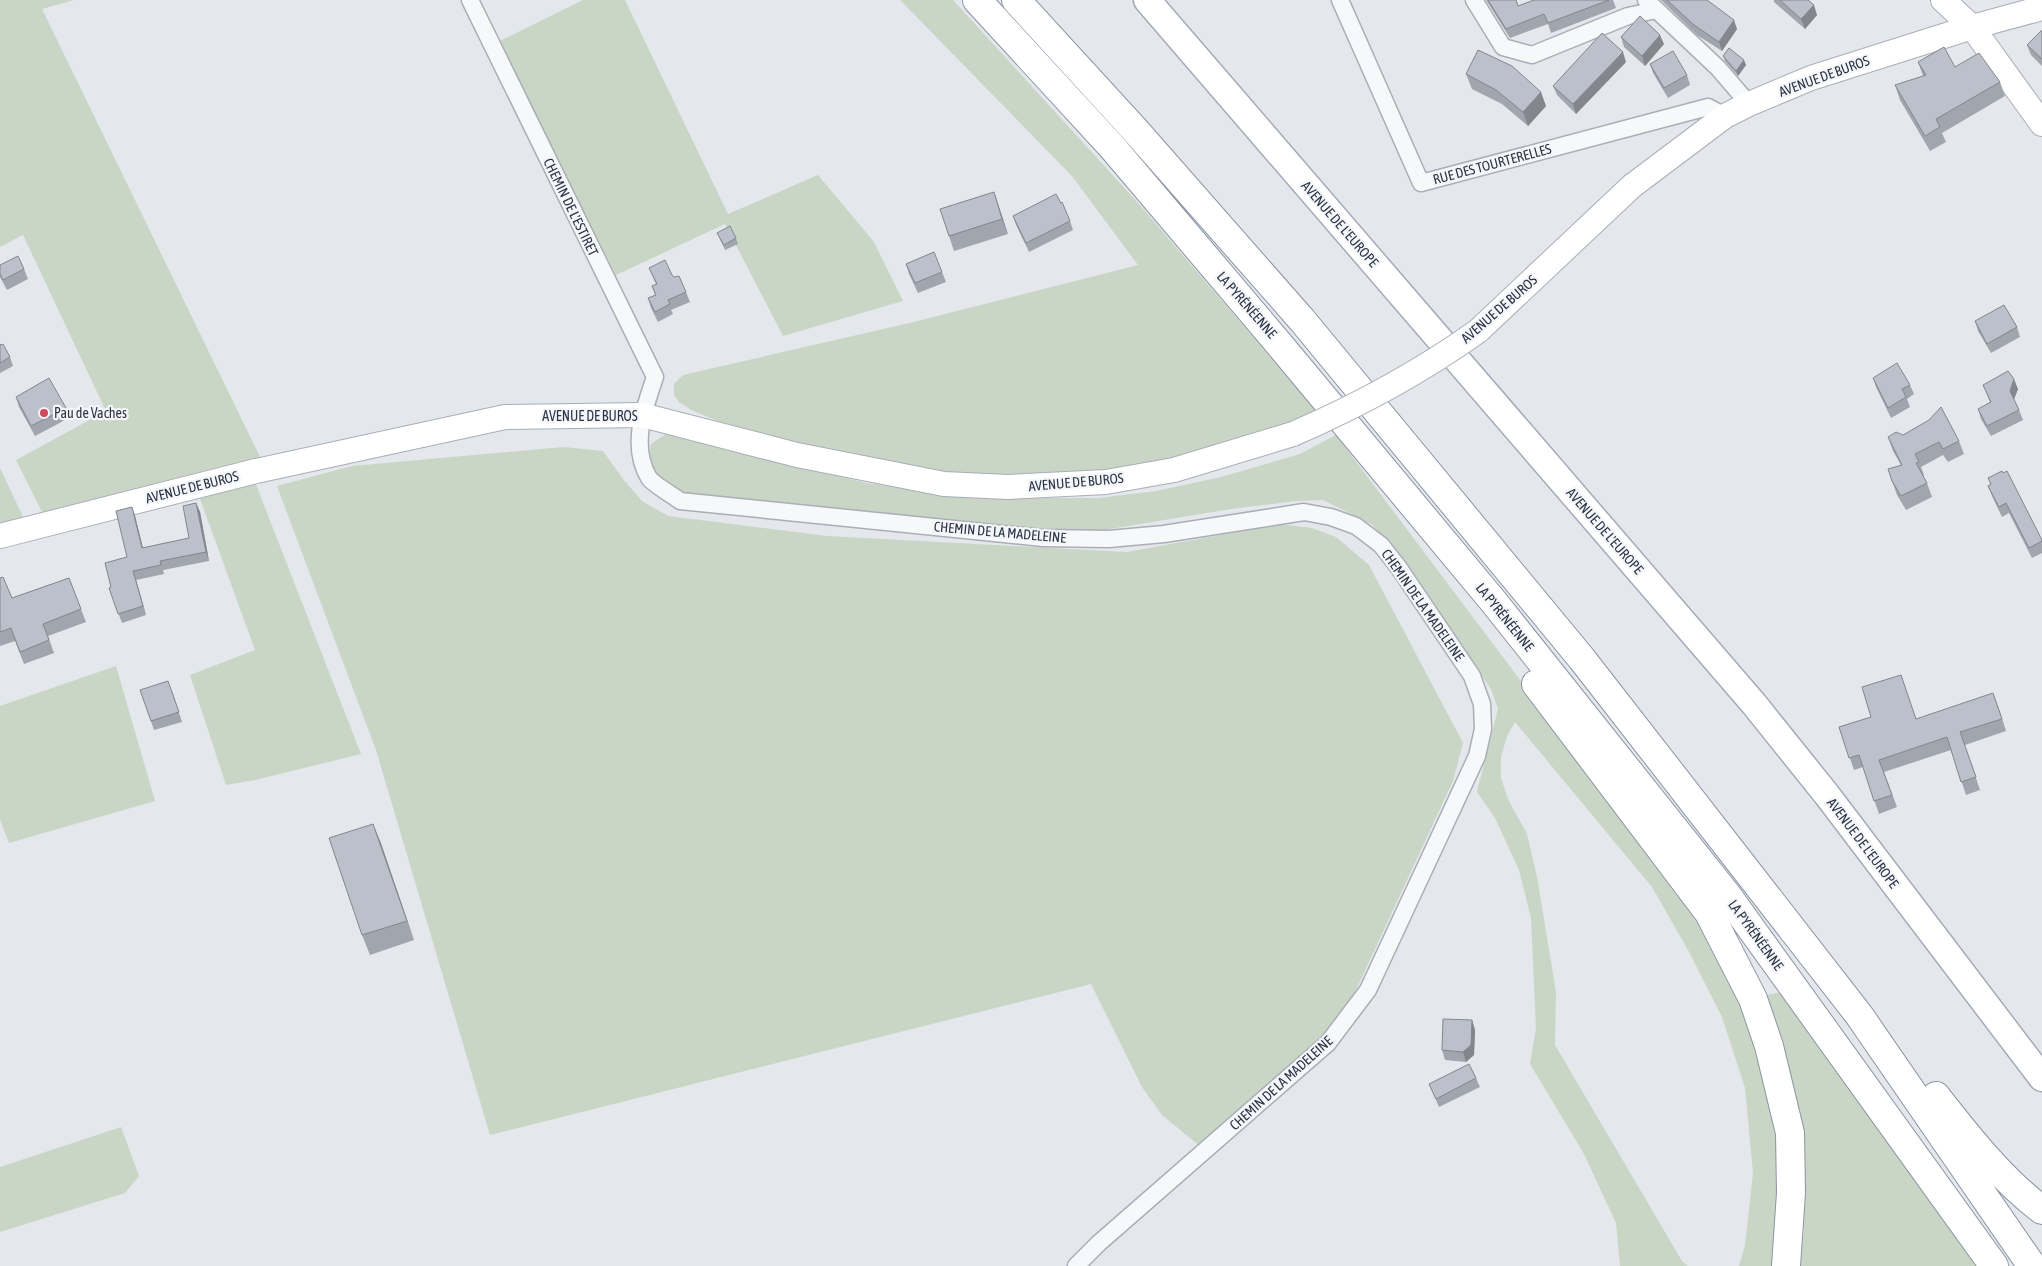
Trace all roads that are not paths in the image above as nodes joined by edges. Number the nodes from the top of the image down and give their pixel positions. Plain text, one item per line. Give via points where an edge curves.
1 (470, 0) edge
2 (977, 0) edge
3 (1016, 0) edge
4 (1147, 0) edge
5 (1340, 0) edge
6 (1474, 0) edge
7 (1633, 0) edge
8 (1944, 0) edge
9 (1651, 5) edge
10 (2042, 8) edge
11 (1628, 16) junction
12 (1972, 27) junction
13 (1749, 104) junction
14 (1725, 116) junction
15 (2042, 124) edge
16 (642, 415) junction
17 (0, 536) edge
18 (1493, 601) junction
19 (1859, 1015) junction
20 (2042, 1078) edge
21 (2042, 1210) edge
22 (1076, 1266) edge
23 (1786, 1266) edge
24 (1994, 1266) edge
25 (2032, 1266) edge

1 - 16 street, CHEMIN DE L'ESTIRET via 655,376
2 - 18 highway, LA PYRÉNÉENNE via 1112,148
3 - 19 highway via 1142,137 1302,320 1582,659
4 - 20 main road, AVENUE DE L'EUROPE via 1760,712
5 - 14 street, RUE DES TOURTERELLES via 1421,182 1708,107
6 - 11 street via 1503,47 1532,55
7 - 11 street
8 - 12 street
9 - 11 street
9 - 13 street via 1718,68
10 - 12 street, AVENUE DE BUROS
12 - 13 street, AVENUE DE BUROS via 1811,78
12 - 15 street
13 - 14 street, AVENUE DE BUROS
14 - 16 street, AVENUE DE BUROS, bridge via 1632,186 1478,331 1436,361 1390,388 1293,434 1174,470 1106,482 1008,487 944,484 797,455
16 - 17 street, AVENUE DE BUROS via 505,417 256,471
16 - 22 street, CHEMIN DE LA MADELEINE via 640,453 650,479 680,501 1043,538 1109,539 1164,534 1304,512 1331,517 1356,526 1381,545 1472,676 1482,704 1483,729 1477,756 1368,990 1328,1043
18 - 23 highway via 1499,636 1710,913 1753,999 1769,1046 1790,1133 1791,1192
18 - 24 highway, LA PYRÉNÉENNE via 1727,895
19 - 21 highway via 1896,1044 1959,1126 2019,1192
19 - 25 highway

